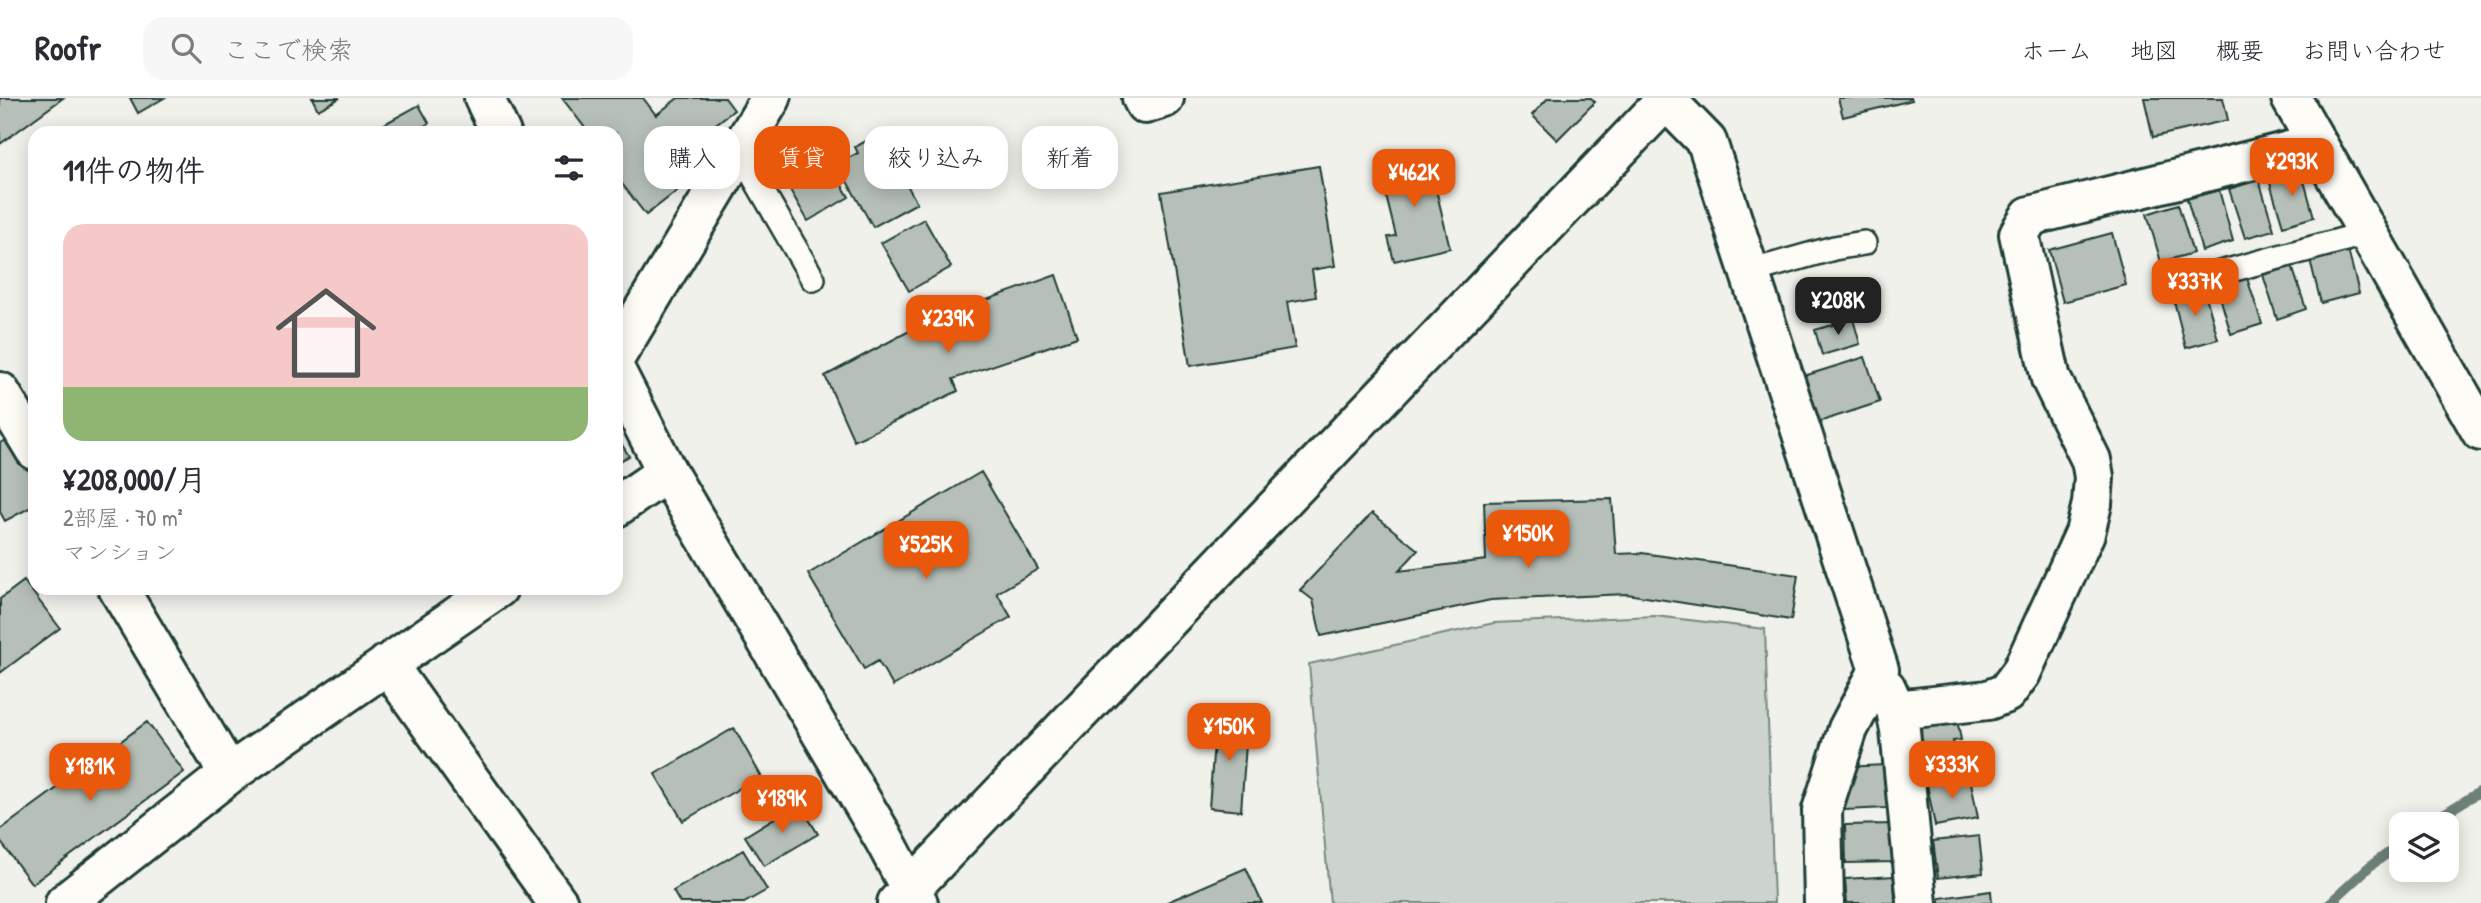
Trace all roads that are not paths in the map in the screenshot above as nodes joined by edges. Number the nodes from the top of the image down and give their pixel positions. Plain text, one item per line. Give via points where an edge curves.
1 (484, 98) edge
2 (771, 98) edge
3 (1142, 98) edge
4 (1164, 98) edge
5 (2291, 98) edge
6 (1666, 99) edge
7 (498, 126) edge
8 (2317, 144) junction
9 (740, 149) edge
10 (740, 153) edge
11 (716, 189) edge
12 (2368, 233) junction
13 (1864, 243) dead end
14 (1749, 272) junction
15 (2205, 277) dead end
16 (813, 279) dead end
17 (623, 344) edge
18 (623, 386) edge
19 (0, 392) edge
20 (2481, 431) edge
21 (28, 438) edge
22 (667, 471) junction
23 (623, 502) edge
24 (122, 595) edge
25 (488, 595) edge
26 (387, 664) junction
27 (1879, 670) junction
28 (1896, 710) junction
29 (229, 774) junction
30 (909, 899) edge
31 (65, 903) edge
32 (558, 903) edge
33 (1824, 903) edge
34 (1917, 903) edge

1 - 7 street
2 - 9 street
3 - 4 street via 1145,104
5 - 8 street
6 - 14 street via 1707,142
6 - 30 street
8 - 12 street
8 - 28 street via 2030,216 2019,234 2051,379 2091,460 2094,477 2085,533 2021,673 2006,693 1988,700
10 - 16 lane
11 - 17 street
12 - 15 lane
12 - 20 street
13 - 14 lane
14 - 27 street
18 - 22 street
19 - 21 street
22 - 23 street
22 - 30 street via 884,839
24 - 29 street
25 - 26 street
26 - 29 street
26 - 32 street
27 - 28 street
27 - 33 street via 1848,729 1822,810
28 - 34 street
29 - 31 street

